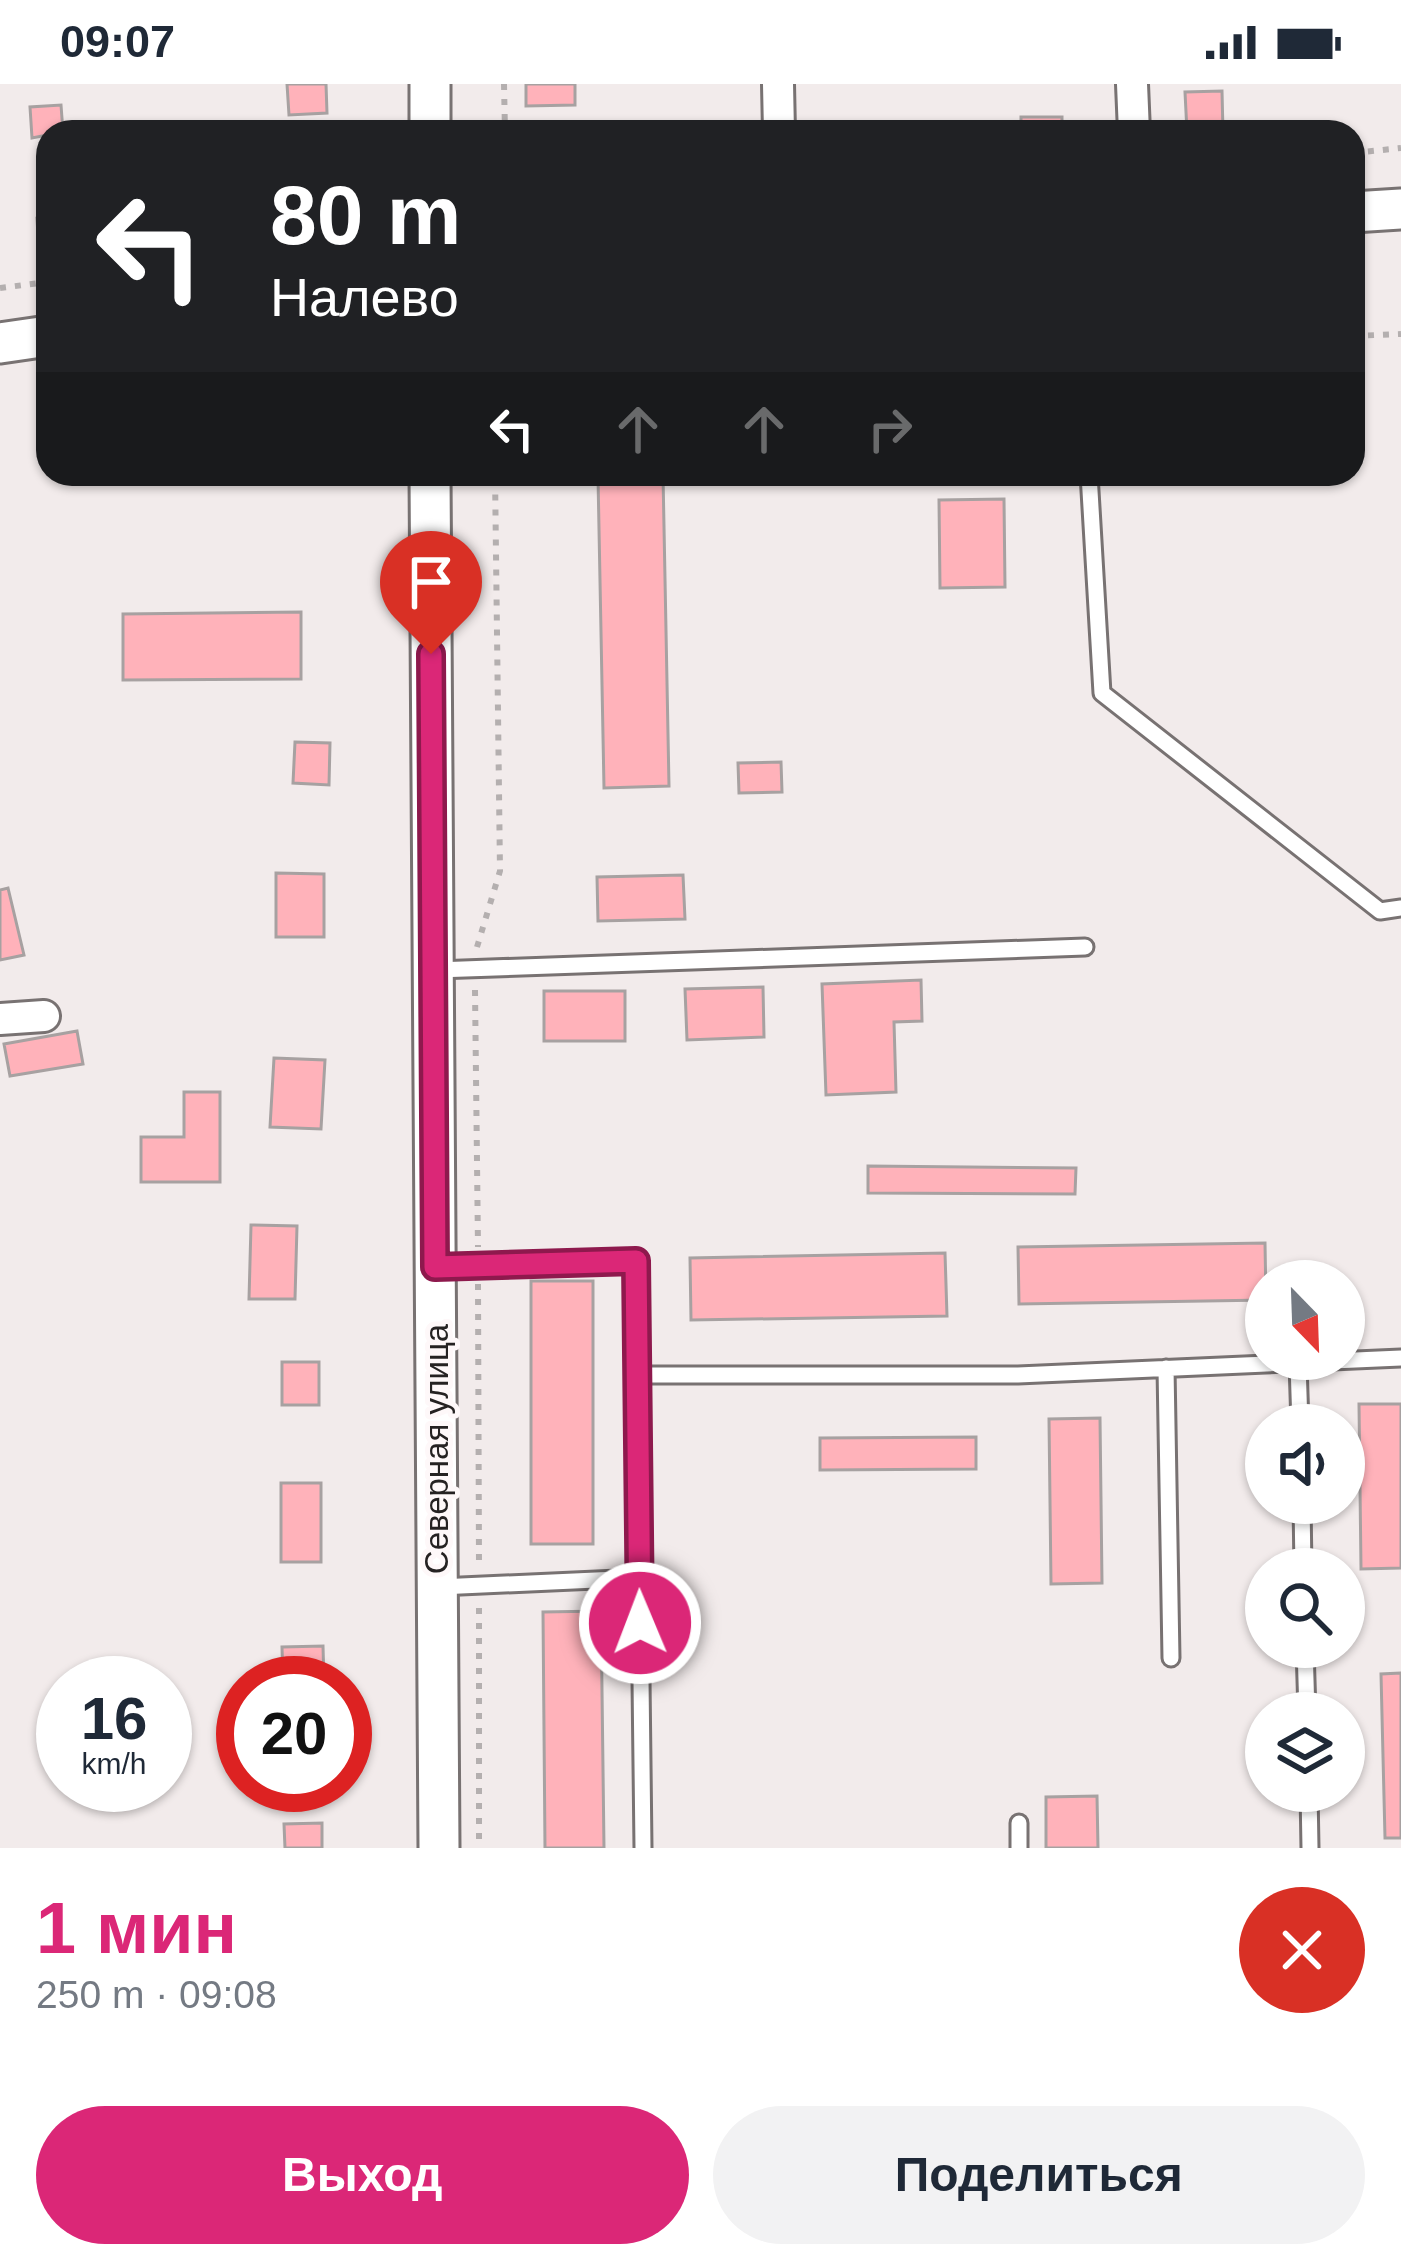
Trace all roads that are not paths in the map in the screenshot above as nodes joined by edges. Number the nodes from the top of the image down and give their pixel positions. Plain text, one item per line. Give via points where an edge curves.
1 (430, 84) edge
2 (778, 84) edge
3 (1132, 84) edge
4 (430, 120) edge
5 (779, 120) edge
6 (1134, 120) edge
7 (1401, 209) edge
8 (1365, 211) edge
9 (36, 338) edge
10 (0, 343) edge
11 (430, 486) edge
12 (1090, 486) edge
13 (1401, 908) edge
14 (1084, 947) dead end
15 (434, 970) junction
16 (44, 1016) dead end
17 (0, 1019) edge
18 (435, 1267) junction
19 (1401, 1358) edge
20 (1365, 1360) edge
21 (1245, 1365) edge
22 (1166, 1368) junction
23 (636, 1376) junction
24 (640, 1578) junction
25 (437, 1587) junction
26 (1171, 1658) dead end
27 (1309, 1812) edge
28 (1019, 1823) dead end
29 (439, 1848) edge
30 (643, 1848) edge
31 (1019, 1848) edge
32 (1310, 1848) edge

1 - 4 street
2 - 5 street
3 - 6 street
7 - 8 street
9 - 10 street
11 - 15 street, Северная улица
12 - 13 lane via 1102,693 1379,911
14 - 15 lane
15 - 18 street, Северная улица
16 - 17 street
18 - 23 lane via 636,1261
18 - 25 street, Северная улица
19 - 20 lane
21 - 22 lane
22 - 23 lane
22 - 26 lane
23 - 24 lane
24 - 25 lane
24 - 30 lane
25 - 29 street, Северная улица
27 - 32 lane
28 - 31 lane

